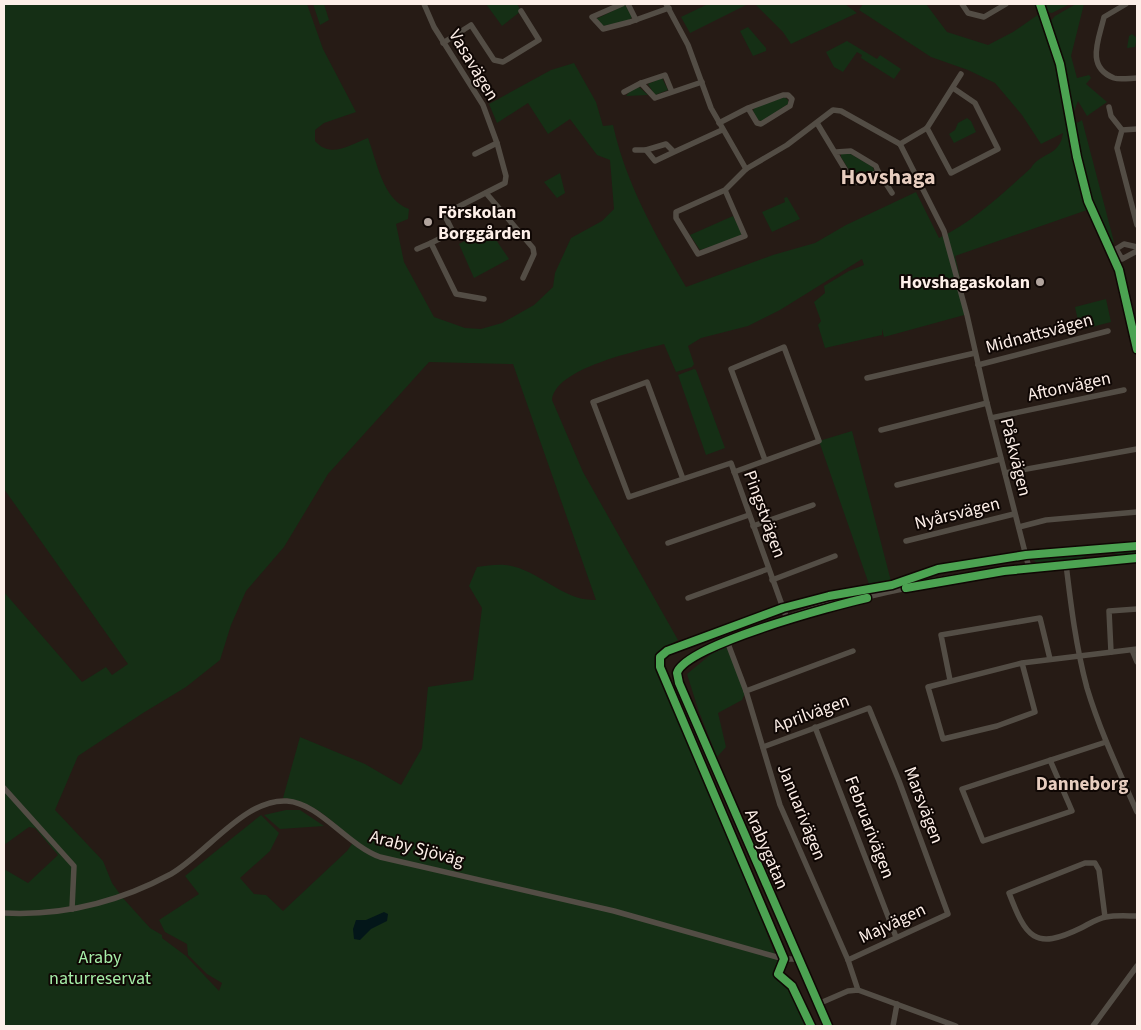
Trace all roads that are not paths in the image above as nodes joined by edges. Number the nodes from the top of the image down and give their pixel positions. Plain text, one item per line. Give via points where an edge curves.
1 (424, 4) edge
2 (622, 4) edge
3 (628, 4) edge
4 (962, 4) edge
5 (1006, 4) edge
6 (1126, 4) edge
7 (668, 6) edge
8 (521, 11) dead end
9 (636, 20) junction
10 (443, 43) junction
11 (961, 74) dead end
12 (1137, 78) edge
13 (702, 82) junction
14 (642, 83) junction
15 (953, 88) junction
16 (624, 92) dead end
17 (672, 92) junction
18 (748, 108) junction
19 (1109, 108) dead end
20 (719, 123) junction
21 (817, 124) junction
22 (927, 128) junction
23 (1137, 129) edge
24 (722, 130) junction
25 (1122, 130) junction
26 (497, 143) junction
27 (900, 144) junction
28 (635, 150) dead end
29 (646, 150) junction
30 (674, 152) junction
31 (836, 152) junction
32 (475, 154) dead end
33 (746, 169) junction
34 (878, 171) junction
35 (725, 190) junction
36 (486, 193) junction
37 (892, 193) dead end
38 (1137, 225) edge
39 (431, 242) junction
40 (1137, 247) edge
41 (417, 249) dead end
42 (1137, 251) edge
43 (523, 278) dead end
44 (484, 299) dead end
45 (1108, 331) dead end
46 (975, 353) junction
47 (978, 365) junction
48 (868, 378) dead end
49 (1124, 390) dead end
50 (987, 403) junction
51 (991, 418) junction
52 (881, 430) dead end
53 (1137, 449) edge
54 (1001, 459) junction
55 (765, 460) junction
56 (734, 472) junction
57 (1004, 473) junction
58 (682, 478) junction
59 (897, 485) dead end
60 (813, 505) dead end
61 (1137, 512) edge
62 (1014, 514) junction
63 (749, 515) junction
64 (753, 526) junction
65 (1019, 527) junction
66 (906, 541) dead end
67 (668, 543) dead end
68 (835, 556) dead end
69 (1137, 558) edge
70 (1066, 564) junction
71 (1029, 568) junction
72 (768, 569) junction
73 (772, 580) junction
74 (688, 598) dead end
75 (1137, 608) edge
76 (786, 619) junction
77 (728, 641) junction
78 (1135, 650) edge
79 (853, 652) dead end
80 (1111, 652) junction
81 (1079, 655) junction
82 (1050, 659) junction
83 (1137, 662) edge
84 (1022, 663) junction
85 (950, 680) junction
86 (746, 691) junction
87 (869, 708) joint
88 (815, 727) junction
89 (1106, 742) junction
90 (763, 747) junction
91 (1050, 760) junction
92 (4, 788) edge
93 (1137, 812) edge
94 (72, 909) junction
95 (4, 914) edge
96 (948, 914) joint
97 (1105, 916) junction
98 (1137, 916) edge
99 (896, 937) junction
100 (798, 959) junction
101 (848, 960) junction
102 (1137, 966) edge
103 (858, 990) junction
104 (818, 1004) junction
105 (897, 1004) junction
106 (828, 1026) edge
107 (893, 1026) edge
108 (956, 1026) edge
109 (1093, 1026) edge

1 - 10 street, Vasavägen
2 - 9 street via 592,17 594,22 603,28
3 - 9 street
4 - 5 street via 968,14 984,17
6 - 12 street via 1104,17 1095,56 1098,66 1114,78
7 - 9 street
7 - 13 street via 688,44
8 - 10 street via 539,40 503,62 494,60 471,25
10 - 26 street, Vasavägen via 482,103
11 - 15 street
13 - 17 street
13 - 20 street
14 - 16 street
14 - 17 street via 654,97
14 - 17 street via 666,75
15 - 22 street
15 - 22 street via 975,103 998,149 950,173
18 - 18 street via 785,94 792,99 790,106 762,124 757,123
18 - 20 street
19 - 25 street
20 - 24 street
21 - 27 street via 832,110 841,111
21 - 31 street
21 - 33 street
22 - 27 street
23 - 25 street
24 - 30 street
24 - 33 street
25 - 38 street via 1117,148
26 - 32 street
26 - 36 street, Vasavägen via 507,181
27 - 46 street, Påskvägen via 944,231
28 - 29 street
29 - 30 street via 666,144
29 - 30 street via 655,162
31 - 34 street via 851,151
31 - 34 street via 854,182
33 - 35 street
34 - 37 street
35 - 35 street via 675,214 698,254 745,236
36 - 39 street, Vasavägen via 444,214 453,232
36 - 43 street via 534,248
39 - 41 street
39 - 44 street via 456,294
40 - 42 street via 1124,244 1116,248 1122,259
45 - 47 street, Midnattsvägen
46 - 47 street, Påskvägen
46 - 48 street
47 - 50 street, Påskvägen
49 - 51 street, Aftonvägen
50 - 51 street, Påskvägen
50 - 52 street
51 - 54 street, Påskvägen
53 - 57 street
54 - 57 street, Påskvägen
54 - 59 street
55 - 55 street via 819,440 784,347 731,369
55 - 56 street
56 - 58 street, Pingstvägen via 730,463
56 - 63 street, Pingstvägen
57 - 62 street, Påskvägen
58 - 58 street, Pingstvägen via 629,497 593,402 647,382
60 - 64 street
61 - 65 street via 1046,520
62 - 65 street, Påskvägen
62 - 66 street, Nyårsvägen
63 - 64 street, Pingstvägen
63 - 67 street
64 - 72 street, Pingstvägen
65 - 71 street, Påskvägen
68 - 73 street
69 - 70 street
70 - 71 street
70 - 81 street
71 - 76 street via 930,582
72 - 73 street, Pingstvägen
72 - 74 street
73 - 76 street, Pingstvägen
75 - 80 street via 1109,612
76 - 77 street
77 - 86 street, Januarivägen
77 - 100 street, Arabygatan via 684,663 677,672 679,684
78 - 80 street
78 - 83 street
79 - 86 street
80 - 81 street
81 - 82 street
81 - 89 street
82 - 84 street
82 - 85 street via 1040,618 941,635
84 - 85 street
84 - 85 street via 1035,712 997,726 943,739 928,687
86 - 90 street, Januarivägen
87 - 88 street, Aprilvägen
87 - 96 street, Marsvägen
88 - 90 street, Aprilvägen
88 - 99 street, Februarivägen
89 - 91 street
89 - 93 street
90 - 101 street, Januarivägen via 780,805
91 - 91 street via 962,789 983,841 1072,811
92 - 94 street via 74,866
94 - 95 street, Araby Sjöväg via 45,914
94 - 100 street, Araby Sjöväg via 116,900 169,875 253,810 273,801 287,800 308,808 361,849 380,857 614,911 784,959
96 - 99 street, Majvägen
97 - 97 street via 1100,870 1095,863 1084,863 1008,893 1021,923 1034,936 1047,940 1060,938
97 - 98 street
99 - 101 street, Majvägen
100 - 104 street, Arabygatan
101 - 103 street, Januarivägen
102 - 109 street
103 - 104 street
103 - 105 street
104 - 106 street, Arabygatan
105 - 107 street
105 - 108 street

